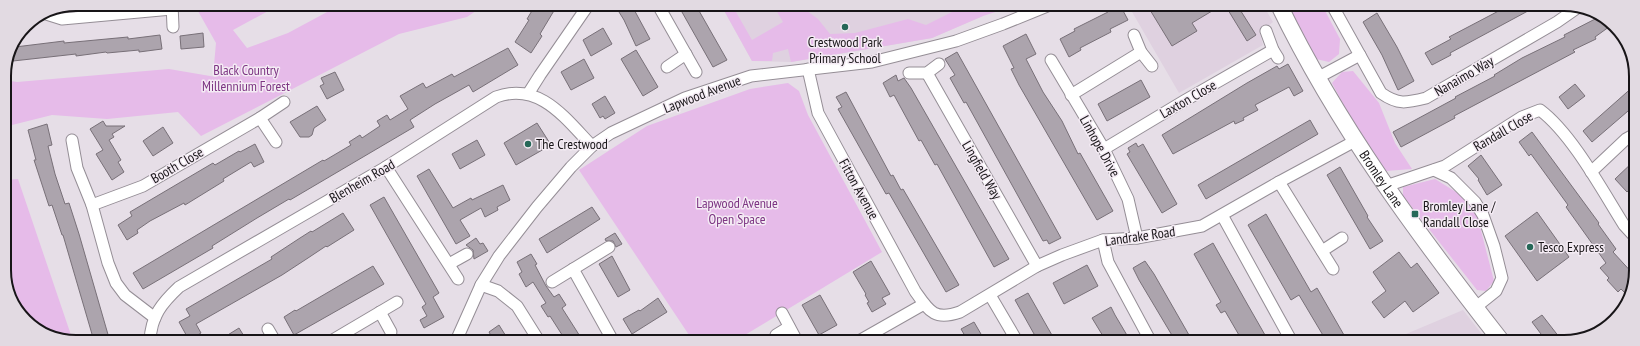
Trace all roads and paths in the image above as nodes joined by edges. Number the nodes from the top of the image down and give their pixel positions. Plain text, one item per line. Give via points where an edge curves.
1 (130, 11) edge
2 (172, 11) edge
3 (584, 11) edge
4 (662, 11) edge
5 (1035, 11) edge
6 (1282, 11) edge
7 (1335, 11) edge
8 (1572, 12) edge
9 (52, 16) edge
10 (173, 27) dead end
11 (1266, 31) dead end
12 (1134, 35) dead end
13 (1140, 52) junction
14 (686, 54) junction
15 (1360, 55) junction
16 (1051, 60) dead end
17 (939, 64) dead end
18 (1152, 66) dead end
19 (667, 67) dead end
20 (808, 69) junction
21 (696, 72) dead end
22 (909, 73) dead end
23 (927, 74) junction
24 (1317, 78) junction
25 (528, 94) junction
26 (1071, 95) junction
27 (284, 102) dead end
28 (260, 118) junction
29 (1629, 137) edge
30 (72, 140) dead end
31 (1355, 141) junction
32 (276, 142) dead end
33 (592, 146) junction
34 (1104, 149) junction
35 (386, 167) junction
36 (1434, 170) junction
37 (1591, 172) junction
38 (1279, 182) junction
39 (1386, 186) junction
40 (92, 206) junction
41 (1222, 215) junction
42 (1629, 230) edge
43 (1137, 238) junction
44 (1342, 238) dead end
45 (1103, 240) junction
46 (608, 247) dead end
47 (1322, 251) junction
48 (467, 254) dead end
49 (449, 264) junction
50 (1037, 266) junction
51 (573, 268) junction
52 (1333, 269) dead end
53 (458, 279) dead end
54 (552, 282) dead end
55 (481, 285) junction
56 (990, 295) junction
57 (397, 302) dead end
58 (924, 304) junction
59 (1476, 307) junction
60 (380, 312) junction
61 (782, 313) dead end
62 (155, 318) junction
63 (789, 327) junction
64 (268, 329) dead end
65 (391, 332) dead end
66 (150, 335) edge
67 (271, 335) edge
68 (341, 335) edge
69 (459, 335) edge
70 (535, 335) edge
71 (610, 335) edge
72 (776, 335) dead end
73 (794, 335) edge
74 (877, 335) edge
75 (1014, 335) edge
76 (1147, 335) edge
77 (1288, 335) edge
78 (1497, 335) edge

1 - 9 street via 62,19
2 - 10 street
3 - 25 street
4 - 14 street
5 - 20 street, Lapwood Avenue via 956,41 872,62
6 - 24 street, Bromley Lane
7 - 15 street
8 - 15 street, Nanaimo Way via 1426,98 1414,101 1402,103 1391,100 1381,93
11 - 34 street, Laxton Close via 1276,54 1184,101
12 - 13 street
13 - 18 street
13 - 26 street
14 - 19 street
14 - 21 street
15 - 24 street
16 - 26 street, Linhope Drive
17 - 23 street
20 - 33 street, Lapwood Avenue via 751,76 685,98 611,133
20 - 58 street, Fitton Avenue via 818,113
22 - 23 street
23 - 50 street, Lingfield Way
24 - 31 street, Bromley Lane
25 - 33 street, Blenheim Road via 556,108
25 - 35 street, Blenheim Road via 507,93 496,98
26 - 34 street, Linhope Drive
27 - 28 street, Booth Close
28 - 32 street
28 - 40 street, Booth Close via 143,186
29 - 37 street
30 - 40 street via 77,168
31 - 38 street, Landrake Road
31 - 39 street, Bromley Lane
33 - 55 street, Lapwood Avenue via 537,207 499,256
34 - 43 street, Linhope Drive via 1128,199
35 - 49 street
35 - 62 street, Blenheim Road via 179,287 158,310
36 - 37 street, Randall Close via 1445,166 1522,117 1540,110 1552,119
36 - 39 street, Randall Close
36 - 59 street via 1451,178 1475,202 1483,215 1494,246 1502,278 1496,291
37 - 42 street, Randall Close
38 - 41 street, Landrake Road
38 - 47 street
39 - 59 street, Bromley Lane
40 - 62 street via 116,284 125,295
41 - 43 street, Landrake Road via 1202,226
41 - 77 street
43 - 45 street, Landrake Road
44 - 47 street
45 - 50 street, Landrake Road via 1062,254
45 - 76 street via 1108,262
46 - 51 street
47 - 52 street
48 - 49 street
49 - 53 street
50 - 56 street, Landrake Road
51 - 54 street
51 - 71 street
55 - 69 street, Lapwood Avenue
55 - 70 street via 498,292 517,306
56 - 58 street, Landrake Road via 949,316 936,314
56 - 75 street
57 - 60 street
58 - 74 street
59 - 78 street, Bromley Lane
60 - 65 street
60 - 68 street
61 - 63 street
62 - 66 street, Blenheim Road
63 - 72 street
63 - 73 street
64 - 67 street

